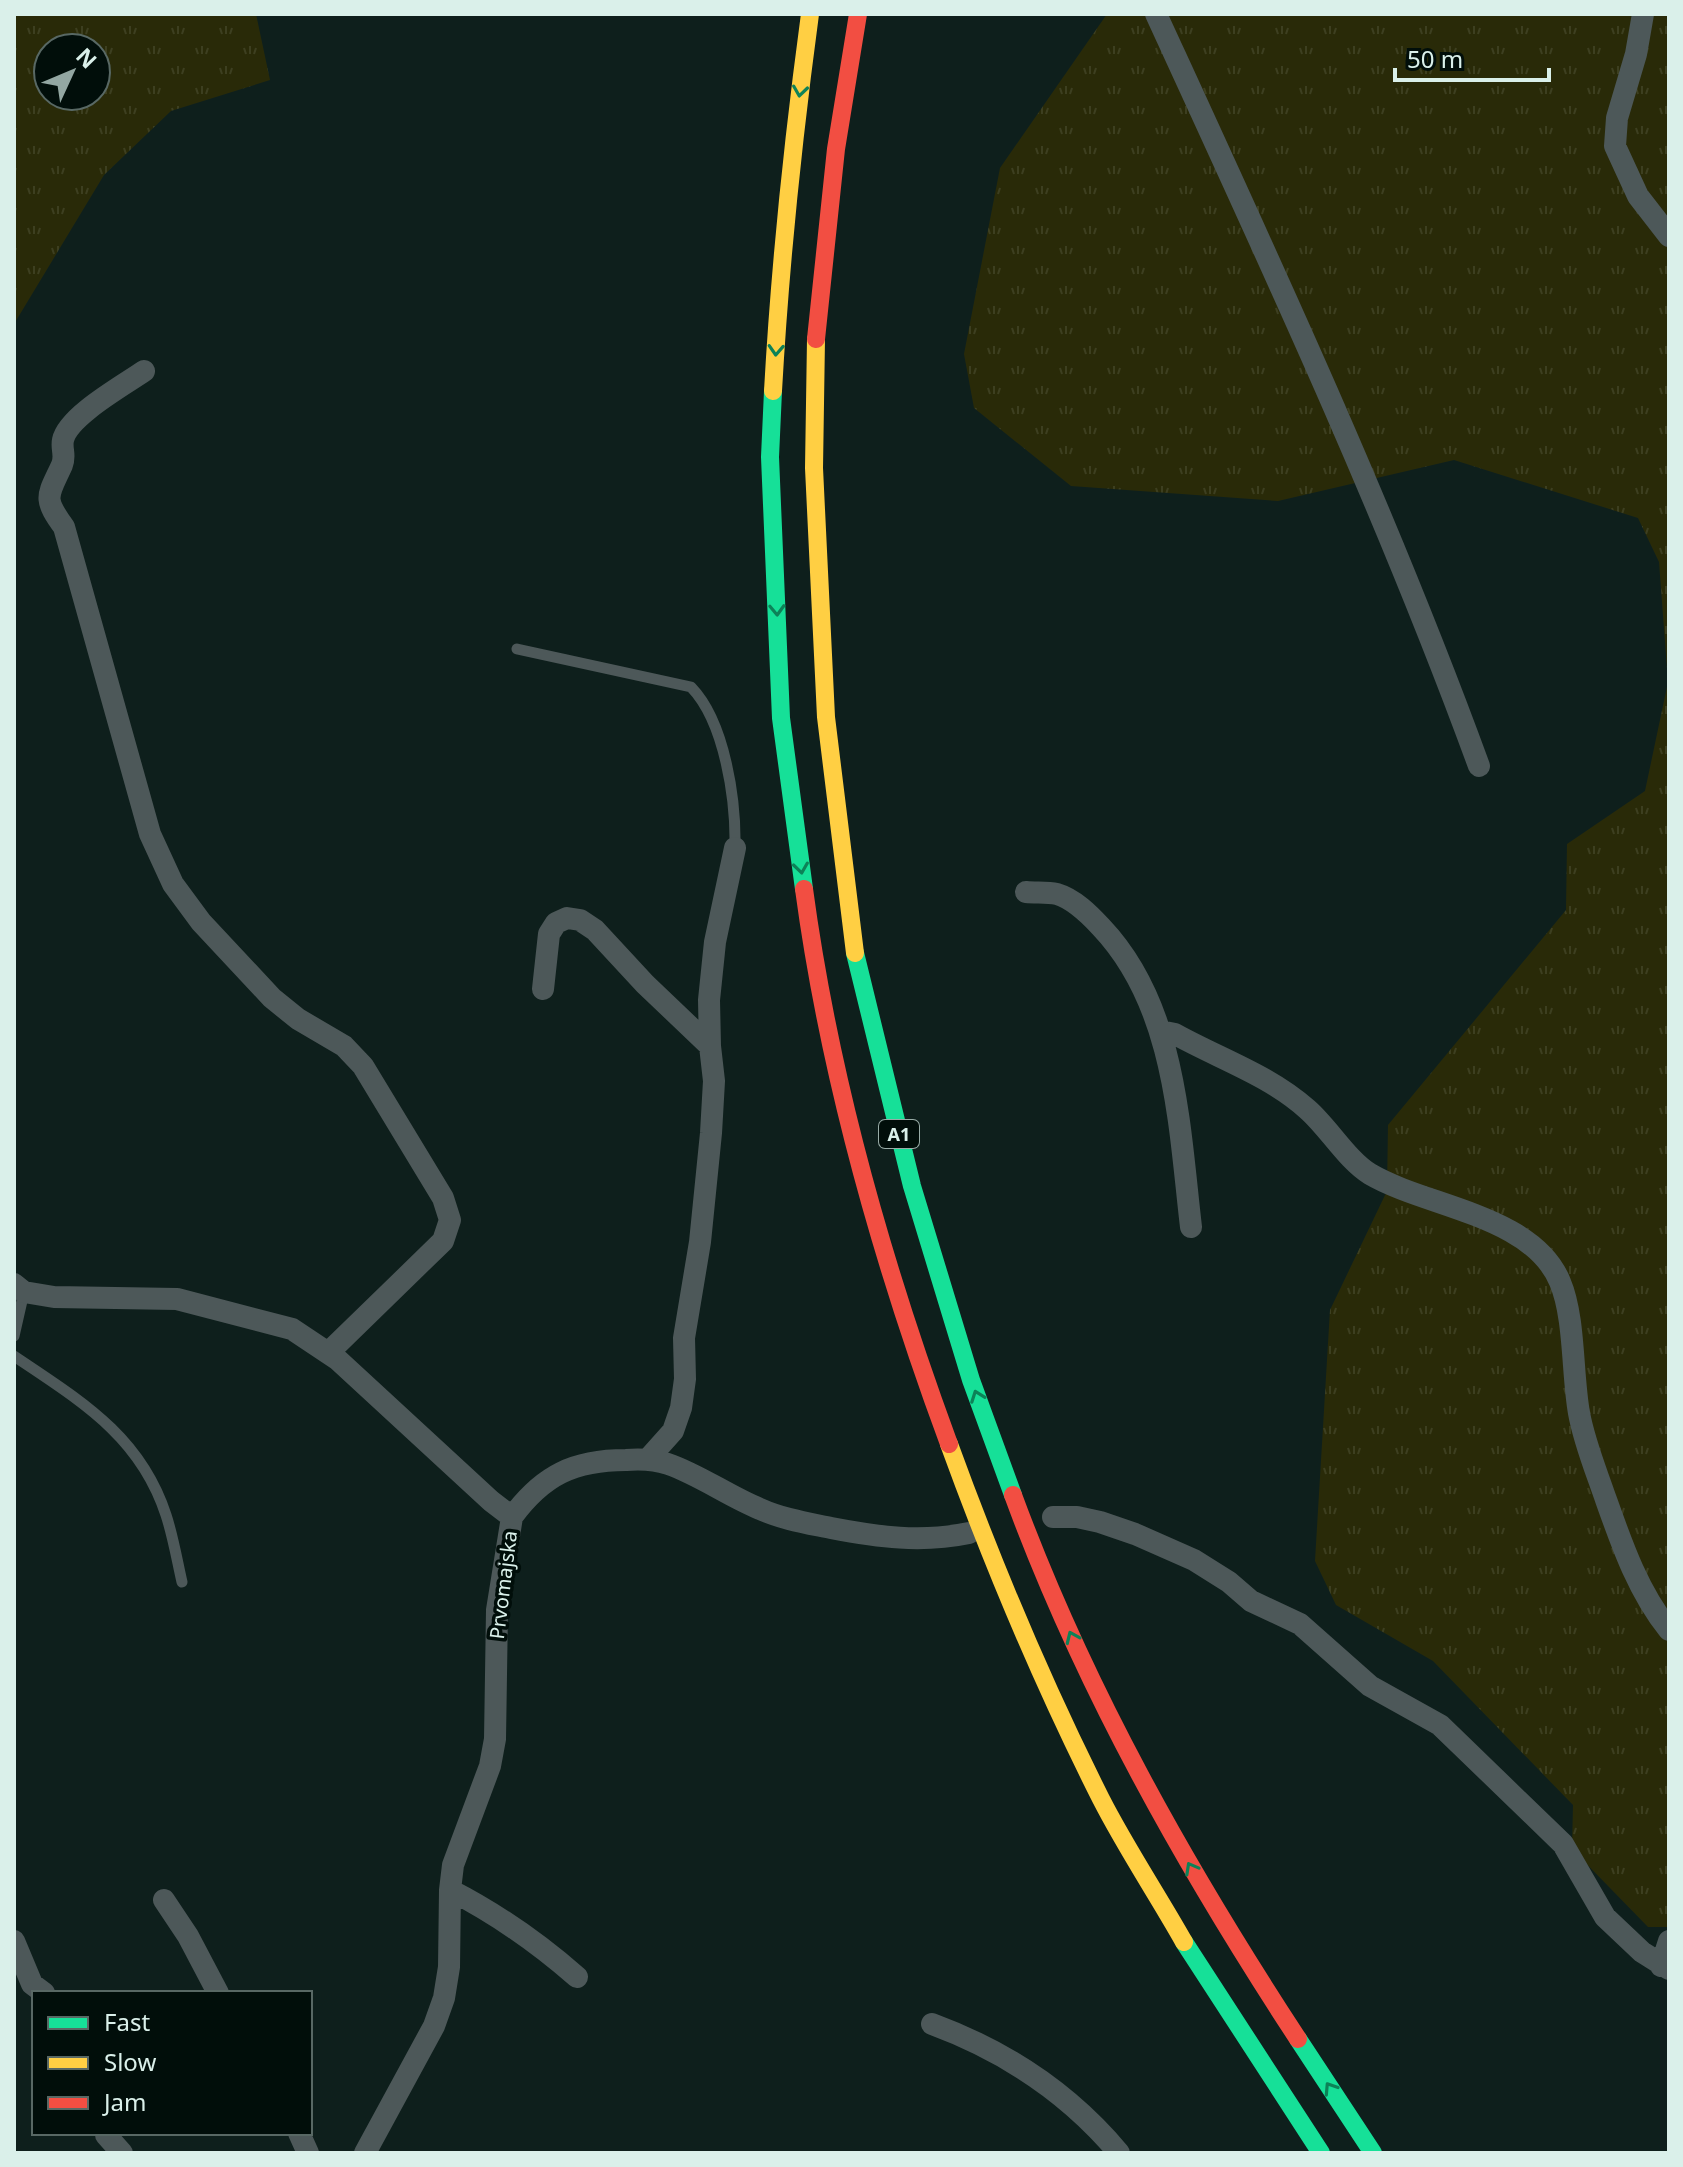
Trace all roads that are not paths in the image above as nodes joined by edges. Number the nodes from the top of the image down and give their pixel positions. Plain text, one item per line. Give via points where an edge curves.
1 (810, 14) edge
2 (858, 14) edge
3 (1156, 14) edge
4 (1643, 14) edge
5 (1669, 236) edge
6 (144, 371) dead end
7 (517, 649) dead end
8 (1479, 766) dead end
9 (735, 848) joint
10 (1026, 892) dead end
11 (543, 989) dead end
12 (1160, 1031) junction
13 (710, 1046) junction
14 (1191, 1227) dead end
15 (19, 1288) edge
16 (14, 1336) edge
17 (328, 1353) junction
18 (14, 1356) edge
19 (648, 1459) junction
20 (512, 1517) junction
21 (1053, 1517) dead end
22 (969, 1533) dead end
23 (182, 1582) dead end
24 (1669, 1630) edge
25 (450, 1890) junction
26 (164, 1900) dead end
27 (14, 1941) edge
28 (1669, 1941) edge
29 (1665, 1967) edge
30 (577, 1977) dead end
31 (41, 1991) edge
32 (217, 1991) edge
33 (932, 2024) dead end
34 (106, 2135) dead end
35 (122, 2153) edge
36 (365, 2153) edge
37 (1119, 2153) edge
38 (1321, 2153) edge
39 (1373, 2153) edge

1 -> 38 highway, A1 via 779,282 770,457 781,718 814,961 868,1196 931,1396 987,1548 1102,1801 1188,1948
39 -> 2 highway, A1 via 1228,1932 1139,1775 1032,1546 971,1380 916,1201 854,950 826,717 814,468 816,336 836,149
3 - 8 street via 1306,341
4 - 5 street via 1615,146 1638,196
6 - 17 street via 70,427 63,441 65,457 48,494 52,512 64,527 150,834 173,884 201,922 272,998 344,1046 363,1066 443,1198 450,1220 443,1241
7 - 9 lane via 691,687 714,724 726,766
9 - 13 street via 715,942
10 - 12 street via 1058,895 1085,910 1131,967
11 - 13 street via 549,934 567,918 580,920
12 - 14 street
12 - 24 street via 1283,1090 1367,1172 1488,1221 1544,1256 1560,1281 1567,1309 1579,1415 1593,1462 1642,1591
13 - 19 street via 712,1120 684,1338 681,1408 673,1431
15 - 16 lane
15 - 17 street, Prvomajska via 54,1297 177,1299 292,1329
17 - 20 street, Prvomajska
18 - 23 lane via 91,1409 134,1453 166,1514
19 - 20 street via 572,1467 526,1498
19 - 22 street via 762,1510 802,1522 884,1538 940,1539
20 - 25 street, Prvomajska via 497,1610 495,1739 459,1845
21 - 29 street via 1100,1522 1194,1560 1251,1601 1300,1624 1370,1686 1440,1725 1563,1844 1605,1917 1622,1936
25 - 30 street via 542,1946
25 - 36 street, Prvomajska via 444,1998
26 - 32 street
27 - 31 street via 32,1984
28 - 29 street
33 - 37 street via 1011,2059 1066,2099
34 - 35 street

